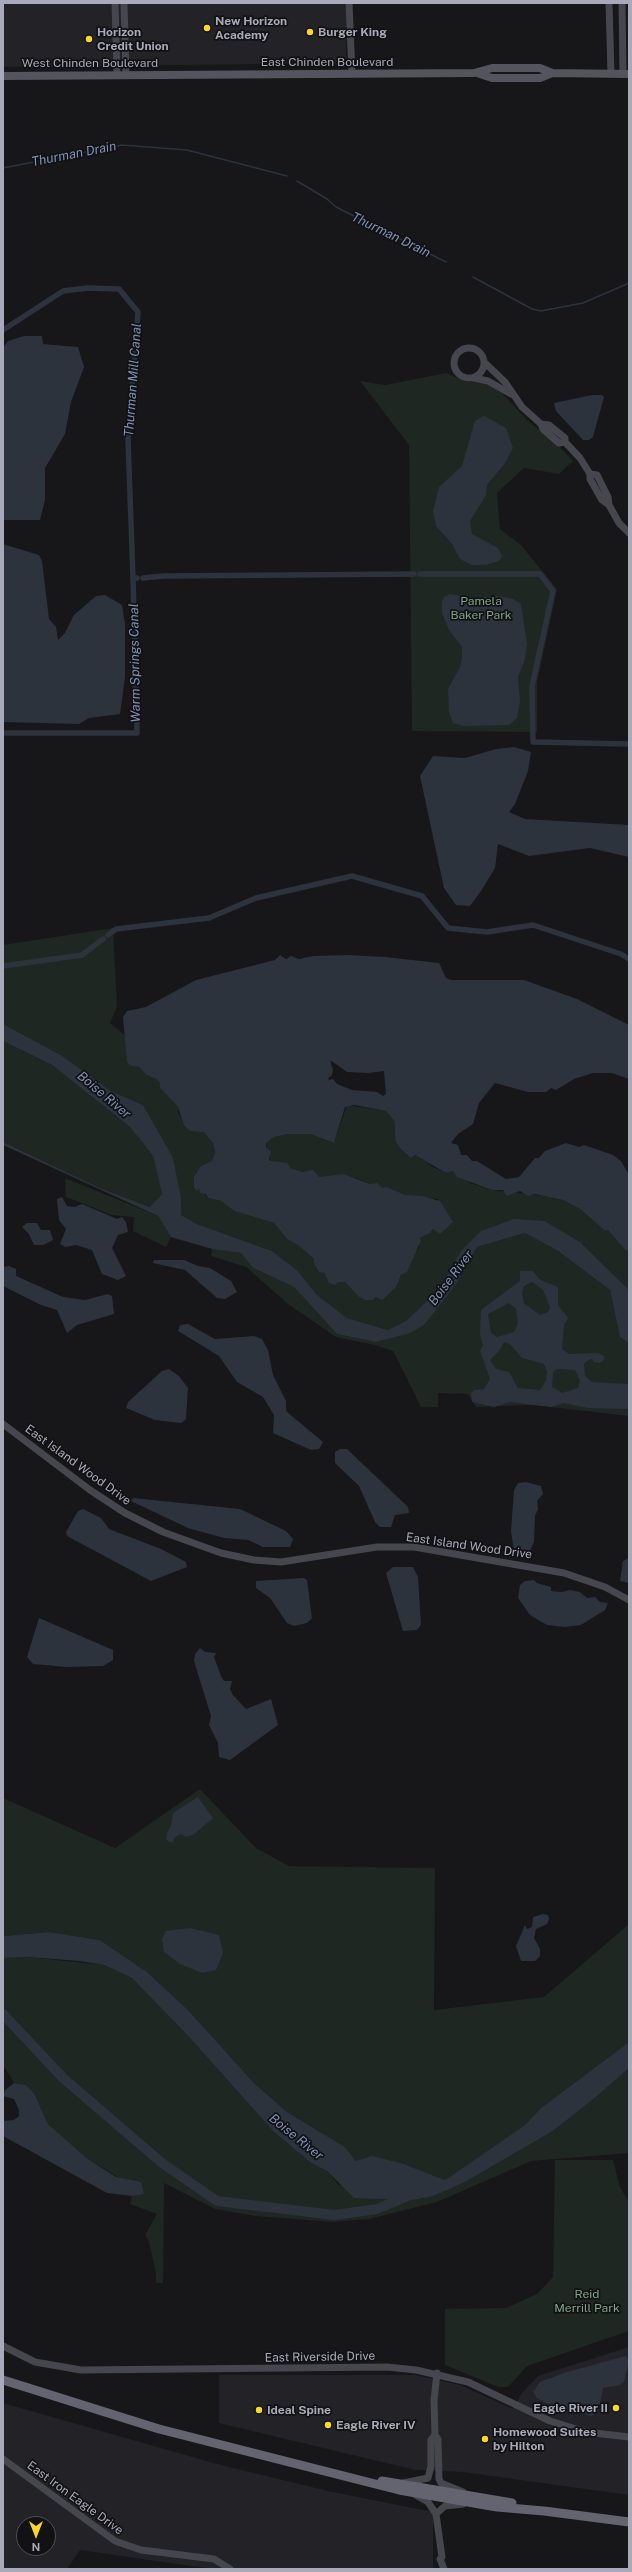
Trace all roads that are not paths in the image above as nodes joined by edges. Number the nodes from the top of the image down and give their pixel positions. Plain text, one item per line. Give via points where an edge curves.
1 (115, 3) edge
2 (124, 3) edge
3 (349, 3) edge
4 (609, 3) edge
5 (622, 3) edge
6 (352, 73) junction
7 (611, 74) junction
8 (626, 74) edge
9 (121, 75) junction
10 (178, 75) joint
11 (3, 76) edge
12 (485, 363) junction
13 (473, 378) junction
14 (513, 396) junction
15 (629, 533) edge
16 (3, 1424) edge
17 (629, 1600) edge
18 (4, 2347) edge
19 (437, 2373) junction
20 (3, 2380) edge
21 (435, 2435) junction
22 (629, 2437) edge
23 (3, 2459) edge
24 (350, 2477) junction
25 (400, 2483) junction
26 (412, 2492) junction
27 (474, 2500) junction
28 (436, 2514) junction
29 (629, 2522) edge
30 (442, 2557) junction
31 (230, 2569) edge
32 (444, 2569) edge
33 (449, 2569) edge

1 - 9 street
2 - 9 street
3 - 6 street
4 - 7 street
5 - 8 street
6 - 7 main road, East Chinden Boulevard via 477,73 492,68 540,68 552,73
6 - 10 main road, East Chinden Boulevard
7 - 8 main road, East Chinden Boulevard
9 - 10 main road, West Chinden Boulevard
9 - 11 main road, West Chinden Boulevard
12 - 13 street via 482,373
12 - 13 street via 482,355 475,349 465,349 457,355 455,370 463,377
12 - 14 street via 504,382
13 - 14 street via 488,381
14 - 15 street via 541,424 543,430 559,443 565,442 580,458 602,500 608,505 618,523
16 - 17 street, East Island Wood Drive via 90,1490 125,1513 162,1532 221,1553 254,1560 281,1562 377,1547 414,1547 564,1573 605,1587
18 - 19 street, East Riverside Drive via 35,2362 81,2370 387,2367
19 - 21 street via 434,2400
19 - 22 street, East Riverside Drive via 468,2382 550,2421 586,2432
20 - 24 highway via 159,2429
21 - 25 street via 431,2440 431,2466 428,2478
21 - 27 street via 438,2439 438,2474 441,2483
23 - 31 street, East Iron Eagle Drive via 115,2541 141,2550 214,2559
24 - 25 highway
24 - 26 highway
25 - 27 highway
26 - 27 highway
26 - 28 street via 428,2502
27 - 28 street via 449,2504
27 - 29 highway
28 - 30 street
30 - 32 street via 440,2559
30 - 33 street

